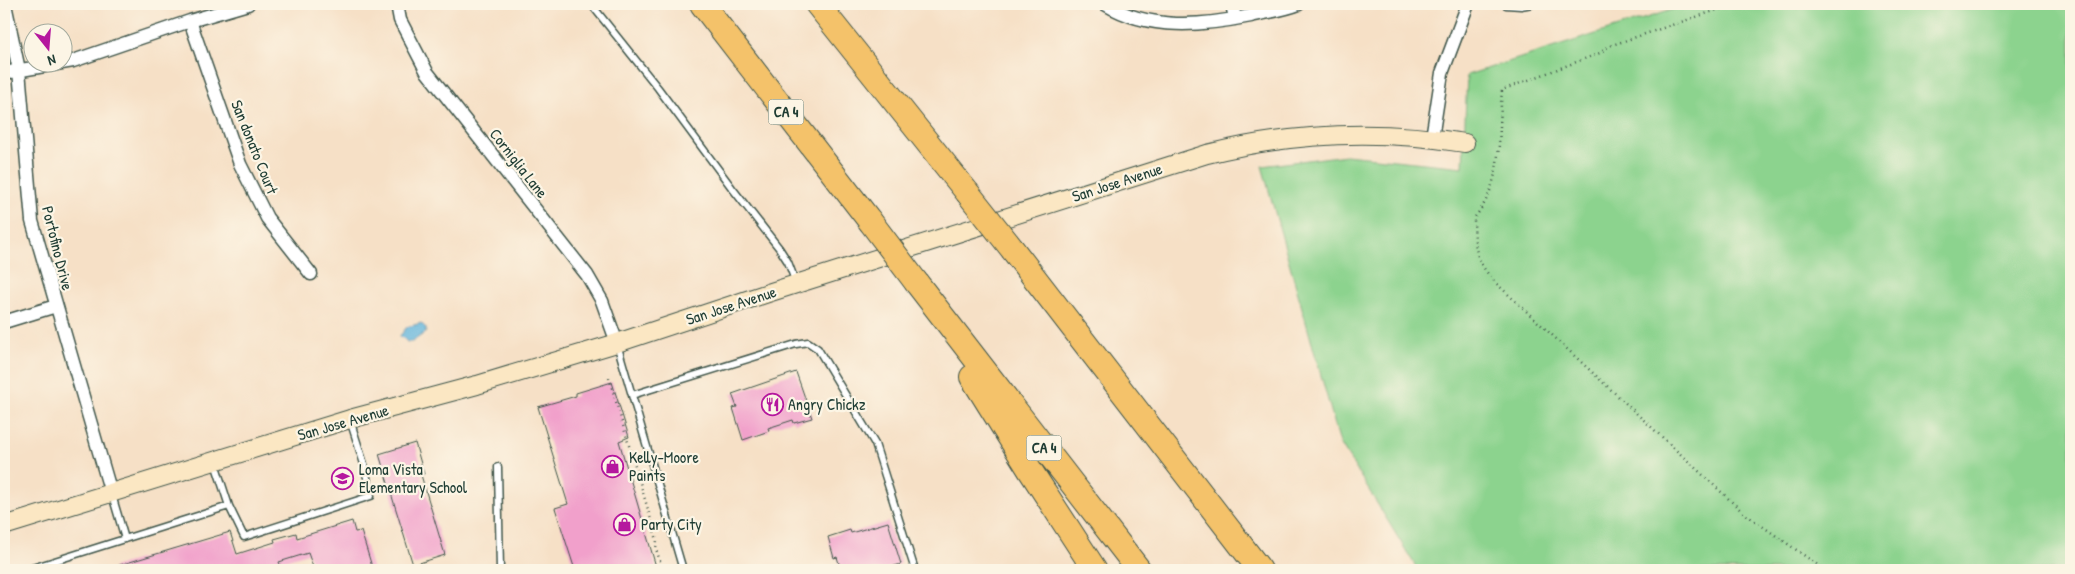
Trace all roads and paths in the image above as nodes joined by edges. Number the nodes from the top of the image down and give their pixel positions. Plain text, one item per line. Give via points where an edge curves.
1 (5, 4) edge
2 (248, 4) edge
3 (397, 4) edge
4 (591, 4) edge
5 (702, 4) edge
6 (817, 4) edge
7 (1104, 4) edge
8 (1232, 4) edge
9 (1299, 4) edge
10 (1468, 4) edge
11 (1532, 4) edge
12 (1735, 4) edge
13 (1506, 5) dead end
14 (1235, 19) junction
15 (190, 21) junction
16 (19, 70) junction
17 (4, 73) edge
18 (1432, 138) junction
19 (1465, 143) dead end
20 (311, 274) dead end
21 (796, 284) junction
22 (56, 306) junction
23 (4, 322) edge
24 (949, 326) junction
25 (617, 343) junction
26 (609, 378) dead end
27 (632, 395) junction
28 (350, 419) junction
29 (214, 461) junction
30 (498, 467) dead end
31 (111, 493) junction
32 (228, 506) junction
33 (4, 526) edge
34 (124, 540) junction
35 (26, 570) edge
36 (500, 570) edge
37 (663, 570) edge
38 (683, 570) edge
39 (916, 570) edge
40 (1095, 570) edge
41 (1139, 570) edge
42 (1260, 570) edge
43 (1825, 570) edge

1 - 16 street, Portofino Drive
2 - 15 street
3 - 25 street, Corniglia Lane via 400,20 428,72 587,275 602,301
4 - 21 lane via 779,248
5 - 24 highway, CA 4 / CA 4, bridge
6 - 42 highway, bridge via 1013,250
7 - 14 street via 1135,18 1160,24 1190,25
8 - 14 street
9 - 14 street
10 - 18 street via 1442,73
11 - 13 lane
12 - 43 path via 1608,46 1502,90 1498,159 1485,202 1474,218 1474,244 1481,268 1504,291 1746,514
15 - 16 street via 74,62
15 - 20 street, San donato Court via 240,164 267,218
16 - 17 street
16 - 22 street, Portofino Drive via 32,221
18 - 19 street, San Jose Avenue
18 - 21 street, San Jose Avenue via 1347,135 1281,139 1239,146
21 - 25 street, San Jose Avenue
22 - 23 street
22 - 31 street, Portofino Drive
24 - 40 highway via 962,359 984,397
24 - 41 highway, CA 4
25 - 27 lane
25 - 28 street, San Jose Avenue
26 - 37 path
27 - 38 lane
27 - 39 lane via 808,342 818,349 875,444
28 - 29 street, San Jose Avenue
28 - 32 lane via 371,496 244,537
29 - 31 street, San Jose Avenue
29 - 32 lane
30 - 36 lane
31 - 33 street, San Jose Avenue
31 - 34 lane
32 - 34 lane
34 - 35 lane

